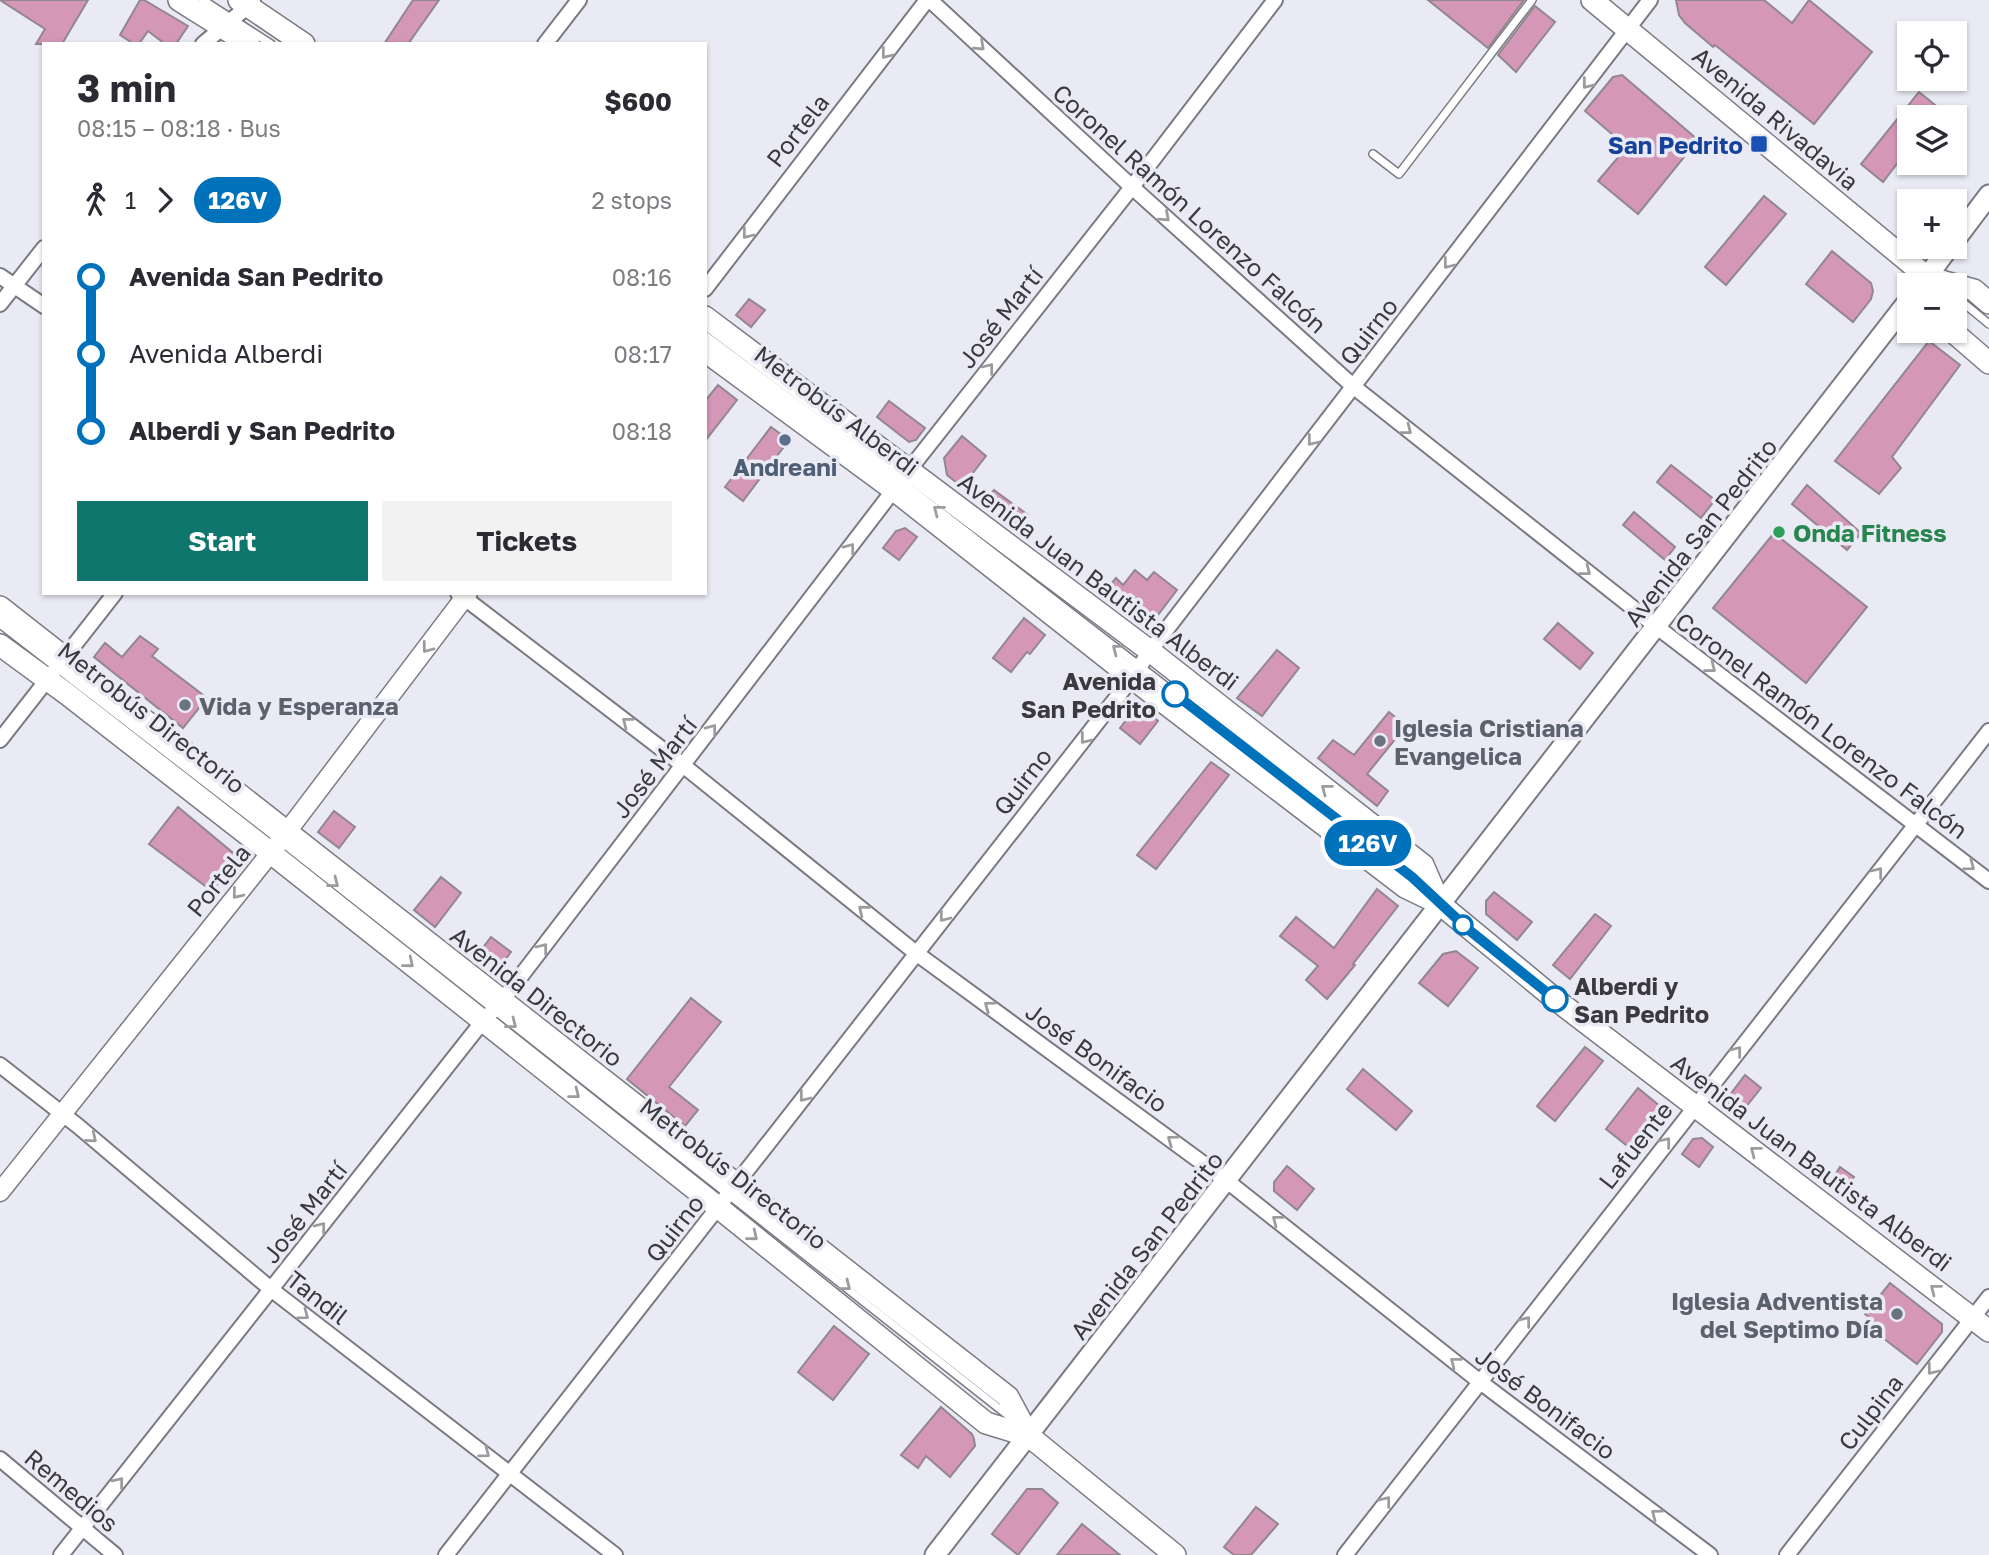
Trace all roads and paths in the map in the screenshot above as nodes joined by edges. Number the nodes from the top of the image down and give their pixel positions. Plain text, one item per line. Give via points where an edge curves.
1 (180, 0) edge
2 (203, 0) edge
3 (579, 0) edge
4 (929, 0) edge
5 (1275, 0) edge
6 (1532, 0) edge
7 (1592, 0) edge
8 (1650, 0) edge
9 (239, 10) edge
10 (1505, 18) dead end
11 (1513, 24) junction
12 (1628, 30) junction
13 (205, 42) edge
14 (248, 42) edge
15 (269, 42) edge
16 (300, 42) edge
17 (547, 42) edge
18 (1373, 154) dead end
19 (1132, 187) junction
20 (1989, 195) edge
21 (1967, 224) edge
22 (42, 251) edge
23 (1917, 273) edge
24 (0, 276) edge
25 (14, 286) junction
26 (707, 286) edge
27 (1967, 289) edge
28 (1989, 303) edge
29 (0, 304) edge
30 (42, 305) edge
31 (1967, 306) edge
32 (1897, 316) edge
33 (707, 319) edge
34 (1989, 324) edge
35 (707, 336) edge
36 (1966, 343) edge
37 (707, 352) edge
38 (1989, 363) edge
39 (1354, 387) junction
40 (901, 480) junction
41 (113, 595) edge
42 (464, 595) edge
43 (0, 607) edge
44 (0, 624) edge
45 (1657, 627) junction
46 (0, 645) edge
47 (1141, 665) junction
48 (56, 668) junction
49 (1989, 731) edge
50 (0, 740) edge
51 (684, 766) junction
52 (1915, 825) junction
53 (279, 842) junction
54 (1989, 881) edge
55 (1440, 905) junction
56 (916, 953) junction
57 (493, 1011) junction
58 (0, 1065) edge
59 (1695, 1105) junction
60 (62, 1114) junction
61 (1227, 1181) junction
62 (0, 1192) edge
63 (728, 1196) junction
64 (272, 1290) junction
65 (1989, 1297) edge
66 (1981, 1325) edge
67 (1479, 1381) junction
68 (1029, 1436) junction
69 (0, 1459) edge
70 (510, 1473) junction
71 (83, 1528) junction
72 (61, 1555) edge
73 (115, 1555) edge
74 (446, 1555) edge
75 (615, 1555) edge
76 (935, 1555) edge
77 (1175, 1555) edge
78 (1345, 1555) edge
79 (1710, 1555) edge
80 (1787, 1555) edge

1 - 9 main road
2 - 9 lane
3 - 17 street
4 -> 19 street, Coronel Ramón Lorenzo Falcón
4 -> 26 street, Portela
5 - 19 street, José Martí
6 - 11 lane
7 - 12 main road, Avenida Rivadavia
8 - 12 street, Quirno
9 - 13 street
9 - 14 main road
9 - 15 lane
9 - 16 main road
10 - 11 lane
11 - 18 lane via 1399,174
12 - 23 main road, Avenida Rivadavia
12 -> 39 street, Quirno
19 -> 39 street, Coronel Ramón Lorenzo Falcón
40 -> 19 street, José Martí
20 - 21 main road
22 - 25 street
24 - 25 street
25 - 29 street
25 - 30 street
27 - 28 main road, Avenida Rivadavia
31 - 34 lane
32 - 45 main road, Avenida San Pedrito
33 - 40 main road, Avenida Juan Bautista Alberdi
35 - 40 lane, Metrobús Alberdi
36 - 38 main road
37 - 40 main road, Avenida Juan Bautista Alberdi
39 -> 45 street, Coronel Ramón Lorenzo Falcón
39 -> 47 street, Quirno
47 -> 40 main road, Avenida Juan Bautista Alberdi
40 - 47 main road, Avenida Juan Bautista Alberdi
51 -> 40 street, José Martí
41 - 48 street
51 -> 42 street, José Bonifacio
42 -> 53 street, Portela
43 - 48 main road, Avenida Directorio
44 - 48 lane, Metrobús Directorio
45 -> 52 street, Coronel Ramón Lorenzo Falcón
45 - 55 main road, Avenida San Pedrito
46 - 48 main road, Avenida Directorio
47 - 55 main road, Avenida Juan Bautista Alberdi via 1405,887
55 -> 47 main road, Avenida Juan Bautista Alberdi via 1423,865
47 -> 56 street, Quirno
48 - 50 street
48 - 53 main road, Avenida Directorio
48 - 53 main road, Avenida Directorio
49 - 52 street, Lafuente
56 -> 51 street, José Bonifacio
57 -> 51 street, José Martí
52 -> 54 street, Coronel Ramón Lorenzo Falcón
59 -> 52 street, Lafuente
53 -> 57 main road, Avenida Directorio
53 -> 57 main road, Avenida Directorio via 307,848
53 -> 60 street, Portela
55 - 59 main road, Avenida Juan Bautista Alberdi
55 - 61 main road, Avenida San Pedrito
61 -> 56 street, José Bonifacio
56 -> 63 street, Quirno
57 -> 63 main road, Avenida Directorio
64 -> 57 street, José Martí
58 - 60 street, Tandil
66 -> 59 main road, Avenida Juan Bautista Alberdi
67 -> 59 street, Lafuente
60 - 62 street, Portela
60 -> 64 street, Tandil
67 -> 61 street, José Bonifacio
61 - 68 main road, Avenida San Pedrito
63 -> 68 main road, Avenida Directorio via 986,1423
63 -> 68 main road, Avenida Directorio via 1008,1397
63 - 70 street, Quirno
64 -> 70 street, Tandil
71 -> 64 street, José Martí
65 - 66 street, Culpina
66 -> 80 street, Culpina
78 -> 67 street, Lafuente
79 -> 67 street, José Bonifacio
68 - 76 main road, Avenida San Pedrito
68 - 77 main road, Avenida Directorio
69 - 71 street, Remedios
70 - 74 street, Quirno
70 - 75 street, Tandil
71 - 72 street, José Martí
71 - 73 street, Remedios

